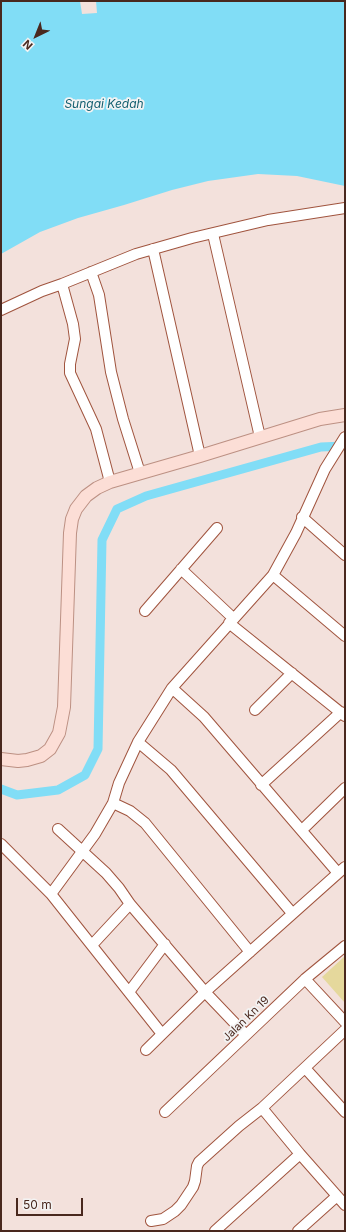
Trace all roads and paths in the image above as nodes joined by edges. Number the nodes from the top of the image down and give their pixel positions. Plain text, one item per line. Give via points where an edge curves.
1 (345, 208) edge
2 (213, 234) junction
3 (153, 249) junction
4 (91, 272) junction
5 (62, 284) junction
6 (1, 310) edge
7 (345, 415) edge
8 (260, 437) junction
9 (345, 437) edge
10 (200, 456) junction
11 (140, 473) junction
12 (110, 482) junction
13 (302, 517) junction
14 (217, 528) dead end
15 (345, 554) edge
16 (181, 568) junction
17 (273, 575) junction
18 (144, 611) dead end
19 (231, 621) junction
20 (345, 636) edge
21 (292, 674) junction
22 (172, 688) junction
23 (255, 710) dead end
24 (343, 714) edge
25 (138, 742) junction
26 (1, 759) edge
27 (261, 784) junction
28 (345, 788) edge
29 (113, 803) junction
30 (58, 829) dead end
31 (302, 830) junction
32 (1, 844) edge
33 (82, 851) junction
34 (342, 870) edge
35 (51, 894) junction
36 (130, 904) junction
37 (292, 913) junction
38 (165, 944) junction
39 (92, 945) junction
40 (345, 946) edge
41 (250, 952) junction
42 (305, 979) junction
43 (129, 992) junction
44 (205, 992) junction
45 (345, 1022) edge
46 (345, 1030) edge
47 (162, 1034) junction
48 (246, 1035) junction
49 (146, 1050) dead end
50 (305, 1068) junction
51 (262, 1108) junction
52 (165, 1112) dead end
53 (345, 1112) edge
54 (300, 1154) junction
55 (337, 1196) junction
56 (345, 1205) edge
57 (151, 1221) dead end
58 (215, 1231) edge
59 (298, 1231) edge

1 - 2 street via 268,220
2 - 3 street
2 - 8 street
3 - 4 street
3 - 10 street
4 - 5 street
4 - 11 street via 100,295 111,372
5 - 6 street
5 - 12 street via 75,339 70,373 96,429
7 - 8 main road via 320,419
8 - 10 main road
9 - 13 street via 325,469
10 - 11 main road
11 - 12 main road
12 - 26 main road via 86,496 72,519 64,707 59,733 50,749 41,756 18,761
13 - 15 street
13 - 17 street
14 - 16 street
16 - 18 street
16 - 19 street
17 - 19 street
17 - 20 street
19 - 21 street
19 - 22 street
21 - 23 street
21 - 24 street
22 - 25 street
22 - 27 street via 204,717
24 - 27 street
25 - 29 street via 119,783
25 - 37 street via 171,770
27 - 31 street
28 - 31 street
29 - 33 street
29 - 41 street via 145,823
30 - 33 street
31 - 34 street
32 - 35 street
33 - 35 street
33 - 36 street via 106,873
34 - 37 street
35 - 39 street
36 - 38 street
36 - 39 street
37 - 41 street
38 - 43 street
38 - 44 street
39 - 43 street
40 - 42 street, Jalan Kn 19
41 - 44 street
42 - 45 street
42 - 48 street, Jalan Kn 19
43 - 47 street
44 - 47 street
44 - 48 street
46 - 50 street
47 - 49 street
48 - 52 street, Jalan Kn 19
50 - 51 street
50 - 53 street
51 - 54 street
51 - 57 street via 197,1164 195,1182 181,1205 163,1219
54 - 55 street
54 - 58 street
55 - 56 street
55 - 59 street

